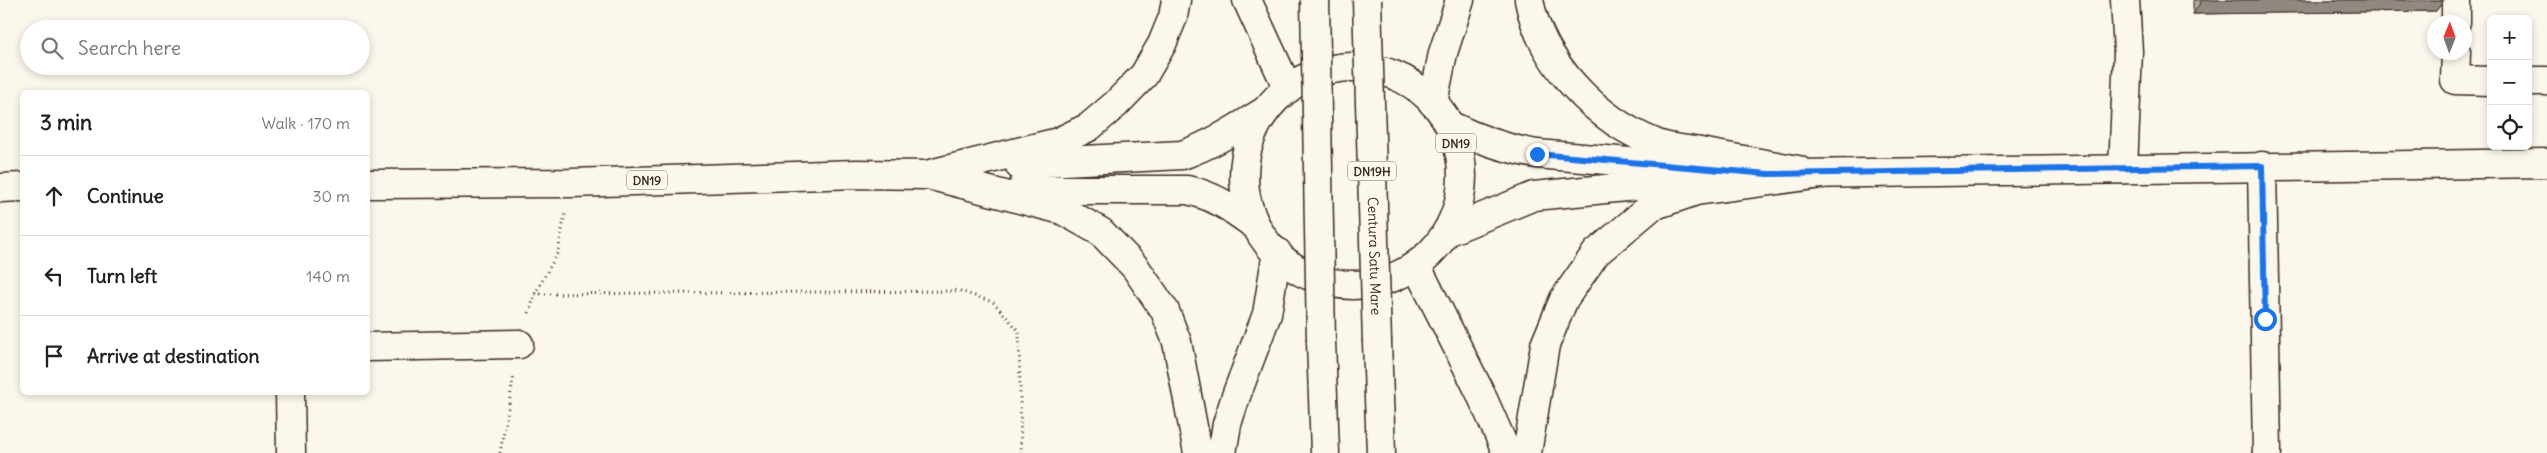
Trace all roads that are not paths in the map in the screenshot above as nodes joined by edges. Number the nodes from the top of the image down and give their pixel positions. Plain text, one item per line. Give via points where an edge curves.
1 (1176, 0) edge
2 (1247, 0) edge
3 (1315, 0) edge
4 (1367, 0) edge
5 (1460, 0) edge
6 (1529, 0) edge
7 (2124, 0) edge
8 (2456, 0) edge
9 (2456, 15) edge
10 (2456, 60) edge
11 (2487, 81) edge
12 (2532, 81) edge
13 (2547, 81) edge
14 (1288, 89) junction
15 (1433, 103) junction
16 (1264, 111) junction
17 (1449, 125) junction
18 (2547, 163) edge
19 (2262, 166) junction
20 (2123, 169) junction
21 (1768, 174) junction
22 (1822, 174) junction
23 (930, 176) junction
24 (370, 184) edge
25 (0, 188) edge
26 (20, 188) edge
27 (1252, 223) junction
28 (1449, 231) junction
29 (1277, 252) junction
30 (1416, 265) junction
31 (519, 344) dead end
32 (370, 347) edge
33 (290, 395) edge
34 (291, 453) edge
35 (1198, 453) edge
36 (1222, 453) edge
37 (1325, 453) edge
38 (1381, 453) edge
39 (1508, 453) edge
40 (1527, 453) edge
41 (2267, 453) edge

1 - 23 main road via 1162,44 1144,75 1089,127 1058,142
2 - 14 main road
3 - 37 main road, bridge
4 - 38 main road, Centura Satu Mare / DN19H, bridge
5 - 15 main road via 1443,53
6 - 22 main road via 1549,54 1560,68 1598,108 1634,133 1658,144
7 - 20 main road via 2128,52
8 - 9 main road
10 - 11 main road via 2455,80
12 - 13 main road
14 - 15 main road, DN19 via 1311,75 1354,67 1398,77
14 - 16 main road, DN19
15 - 17 main road, DN19
16 - 23 main road, DN19 via 1203,148 1182,155 1045,162
16 - 27 main road, DN19 via 1245,150 1242,173
17 - 21 main road, DN19 via 1491,143 1537,154
17 - 28 main road, DN19 via 1459,149 1462,176 1459,203
18 - 19 main road, DN19
19 - 20 main road, DN19
19 - 41 main road
20 - 22 main road, DN19
21 - 22 main road, DN19
21 - 28 main road, DN19 via 1534,196
22 - 40 main road via 1696,191 1652,206 1596,253 1564,299 1545,345
23 - 24 main road, DN19 via 857,174 571,183
23 - 27 main road, DN19 via 1052,190 1187,190 1205,193 1219,200
23 - 35 main road via 1062,210 1101,232 1135,267 1165,311 1177,342
25 - 26 main road
27 - 29 main road, DN19
28 - 30 main road, DN19 via 1436,248
29 - 30 main road, DN19 via 1300,270 1331,282 1358,285 1388,280
29 - 36 main road via 1268,314 1236,396
30 - 39 main road
31 - 32 main road
33 - 34 main road

